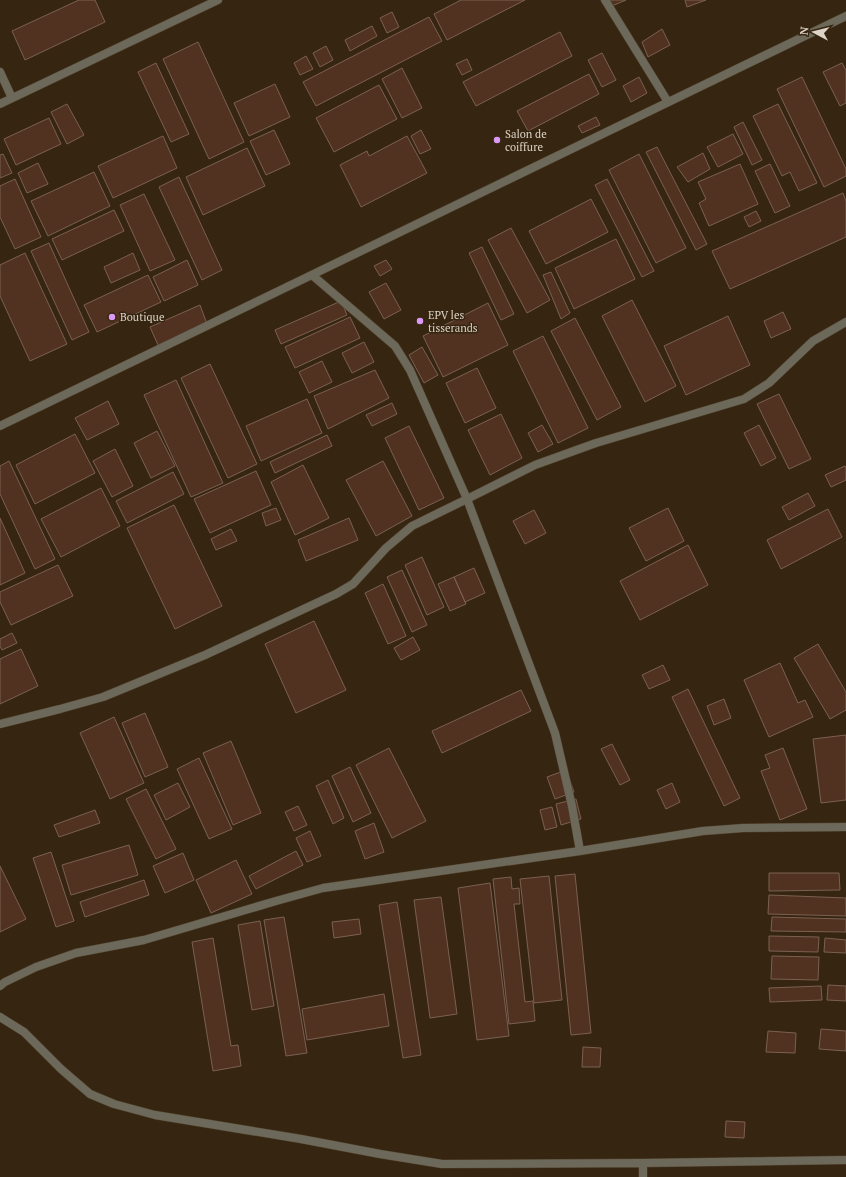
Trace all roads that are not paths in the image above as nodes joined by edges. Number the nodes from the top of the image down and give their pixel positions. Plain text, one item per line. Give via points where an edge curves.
1 (218, 0) edge
2 (605, 0) edge
3 (846, 16) edge
4 (0, 72) edge
5 (12, 98) junction
6 (668, 102) junction
7 (0, 104) edge
8 (312, 275) junction
9 (846, 322) edge
10 (0, 426) edge
11 (467, 499) junction
12 (0, 724) edge
13 (846, 827) edge
14 (580, 851) junction
15 (0, 986) edge
16 (0, 1017) edge
17 (846, 1160) edge
18 (643, 1164) junction
19 (643, 1177) edge

1 - 5 street
2 - 6 street
3 - 6 street
4 - 5 street
5 - 7 street
6 - 8 street
8 - 10 street
8 - 11 street via 395,346 410,370
9 - 11 street via 813,341 769,383 744,399 596,443 535,465
11 - 12 street via 412,526 386,548 353,584 336,594 205,655 103,697
11 - 14 street via 555,733
13 - 14 street via 703,831
14 - 15 street via 323,888 144,940 76,953 36,967
16 - 18 street via 24,1032 90,1094 114,1104 155,1115 442,1164
17 - 18 street
18 - 19 street

